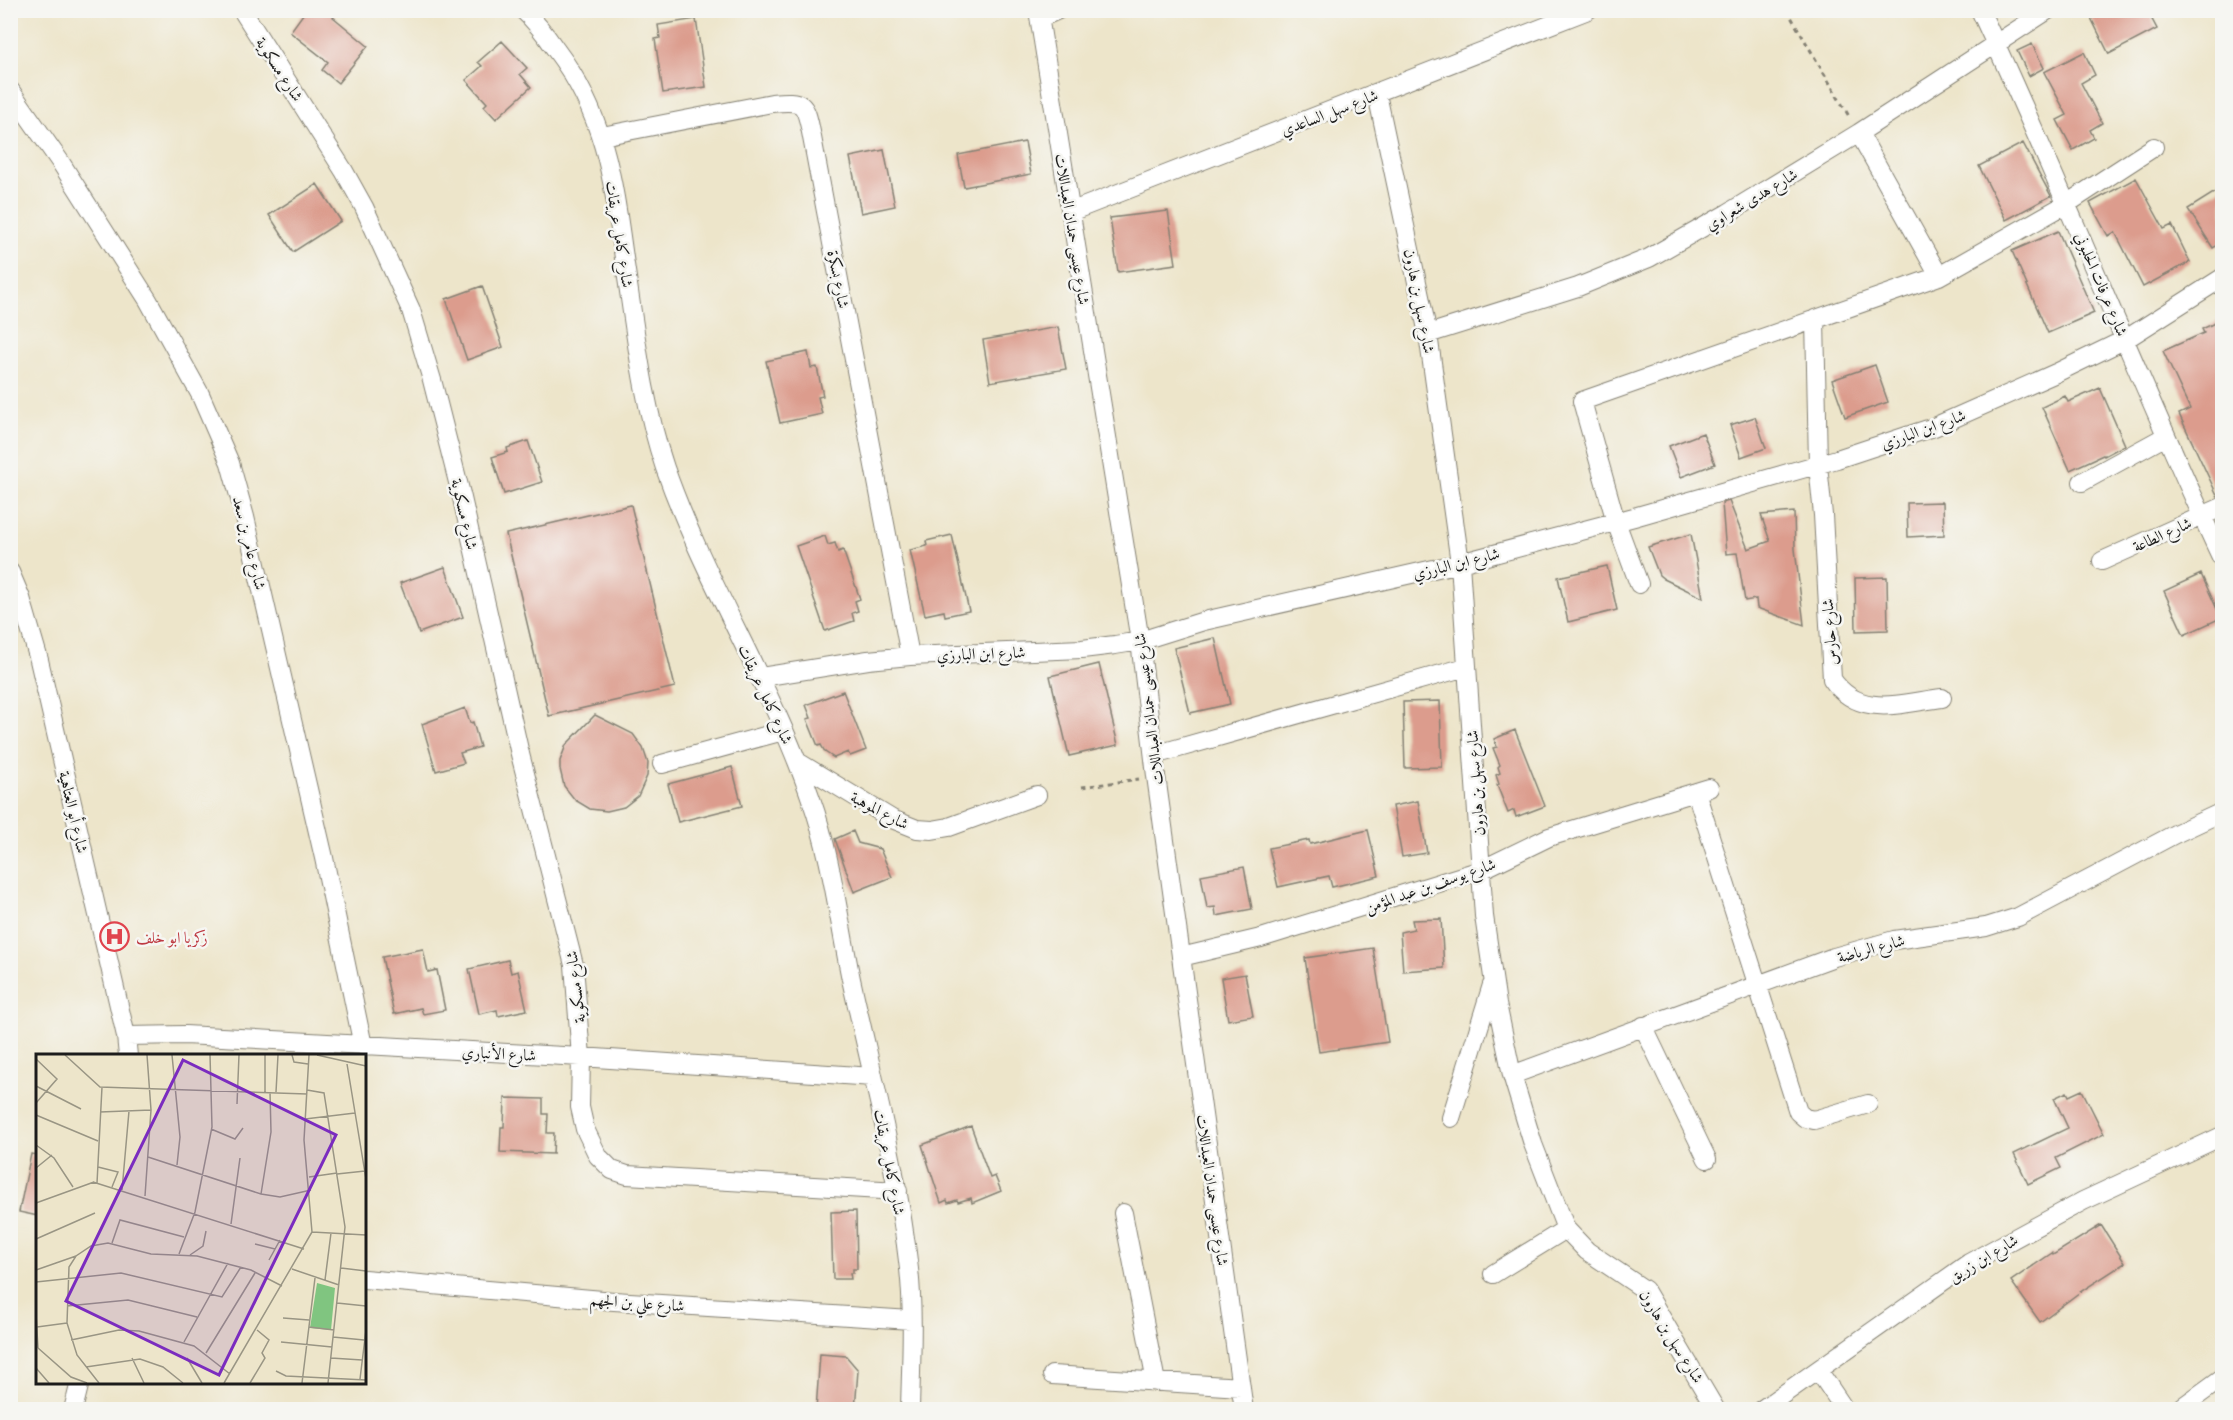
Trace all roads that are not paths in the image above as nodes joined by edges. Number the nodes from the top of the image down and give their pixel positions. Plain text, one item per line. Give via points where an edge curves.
1 (242, 10) edge
2 (523, 10) edge
3 (1058, 10) edge
4 (1588, 10) edge
5 (1980, 10) edge
6 (2048, 10) edge
7 (1039, 14) edge
8 (1995, 44) junction
9 (10, 90) edge
10 (1377, 94) junction
11 (1859, 133) junction
12 (602, 136) junction
13 (2154, 147) dead end
14 (2067, 203) junction
15 (1070, 212) junction
16 (1939, 276) junction
17 (2223, 278) edge
18 (1815, 319) junction
19 (1428, 334) junction
20 (2126, 339) junction
21 (2166, 436) junction
22 (1818, 465) junction
23 (2082, 482) dead end
24 (2223, 507) edge
25 (2202, 516) junction
26 (1616, 522) junction
27 (2223, 559) edge
28 (2102, 561) dead end
29 (1460, 563) junction
30 (10, 572) edge
31 (1639, 584) dead end
32 (1140, 640) junction
33 (910, 656) junction
34 (1466, 667) junction
35 (760, 677) junction
36 (1942, 698) dead end
37 (783, 731) junction
38 (1154, 755) junction
39 (798, 762) junction
40 (662, 764) dead end
41 (1037, 795) dead end
42 (2223, 812) edge
43 (1481, 870) junction
44 (1180, 957) junction
45 (1494, 978) junction
46 (1758, 983) junction
47 (1643, 1026) junction
48 (126, 1036) junction
49 (363, 1046) junction
50 (128, 1054) edge
51 (581, 1057) junction
52 (1512, 1075) junction
53 (873, 1077) junction
54 (1868, 1104) dead end
55 (1451, 1118) dead end
56 (2223, 1136) edge
57 (1707, 1160) dead end
58 (897, 1191) junction
59 (1123, 1213) dead end
60 (1566, 1229) junction
61 (1493, 1274) dead end
62 (366, 1279) edge
63 (911, 1320) junction
64 (1818, 1370) junction
65 (1052, 1375) dead end
66 (2223, 1378) edge
67 (1156, 1382) junction
68 (80, 1384) edge
69 (1241, 1387) junction
70 (73, 1410) edge
71 (910, 1410) edge
72 (1244, 1410) edge
73 (1716, 1410) edge
74 (1761, 1410) edge
75 (1845, 1410) edge
76 (2178, 1410) edge

1 - 51 street, شارع مسكوية via 344,171 411,310 462,498 520,754 574,965
2 - 12 street, شارع كامل عريقات via 568,66
3 - 7 street
4 - 10 street, شارع سهل الساعدي
5 - 8 street, شارع عرفات الحلبوني
6 - 8 street, شارع هدى شعراوي
7 - 15 street, شارع عيسى حمدان العبداللات
8 - 11 street, شارع هدى شعراوي
8 - 14 street, شارع عرفات الحلبوني
9 - 49 street, شارع عامر بن سعد via 148,300 200,394 230,463 322,847
10 - 15 street, شارع سهل الساعدي
10 - 19 street, شارع سهل بن هارون
11 - 16 street
11 - 19 street, شارع هدى شعراوي via 1649,258 1578,287
12 - 33 street, شارع بسكرة via 772,103 792,101 805,107
12 - 35 street, شارع كامل عريقات via 614,189 640,361 665,468 710,576
13 - 14 street
14 - 16 street
14 - 20 street, شارع عرفات الحلبوني
15 - 32 street, شارع عيسى حمدان العبداللات
16 - 18 street
17 - 20 street, شارع ابن البارزي
18 - 22 street, شارع حارس
18 - 26 street via 1582,401
19 - 29 street, شارع سهل بن هارون
20 - 21 street, شارع عرفات الحلبوني
20 - 22 street, شارع ابن البارزي via 1934,427
21 - 23 street
21 - 25 street, شارع عرفات الحلبوني
22 - 26 street, شارع ابن البارزي
22 - 36 street, شارع حارس via 1832,678 1850,698 1870,705
24 - 25 street, شارع الطاعة
25 - 27 street, شارع عرفات الحلبوني
25 - 28 street, شارع الطاعة
26 - 29 street, شارع ابن البارزي
26 - 31 street
29 - 32 street, شارع ابن البارزي via 1204,621
29 - 34 street, شارع سهل بن هارون
30 - 48 street, شارع أبو العتاهية via 39,660
32 - 33 street, شارع ابن البارزي via 1082,649
32 - 38 street, شارع عيسى حمدان العبداللات
33 - 35 street, شارع ابن البارزي
34 - 38 street
34 - 43 street, شارع سهل بن هارون
35 - 37 street, شارع كامل عريقات
37 - 39 street, شارع كامل عريقات
37 - 40 street
38 - 44 street, شارع عيسى حمدان العبداللات
39 - 41 street, شارع الموهبة via 891,819 917,829 949,827
39 - 53 street, شارع كامل عريقات via 819,823
42 - 46 street, شارع الرياضة via 2018,917 1986,927 1894,940
43 - 44 street, شارع يوسف بن عبد المؤمن via 1261,938
43 - 45 street, شارع سهل بن هارون
43 - 46 street, شارع يوسف بن عبد المؤمن via 1549,837 1702,790
44 - 69 street, شارع عيسى حمدان العبداللات
45 - 52 street, شارع سهل بن هارون
45 - 55 street
46 - 47 street, شارع الرياضة
46 - 54 street via 1798,1112 1814,1120
47 - 52 street, شارع الرياضة
47 - 57 street
48 - 49 street, شارع الأنباري via 185,1035
48 - 50 street, شارع أبو العتاهية
49 - 51 street, شارع الأنباري
51 - 53 street, شارع الأنباري
51 - 58 street, شارع مسكوية via 580,1107 585,1129 598,1156 612,1170 627,1175
52 - 60 street, شارع سهل بن هارون via 1533,1144
53 - 58 street, شارع كامل عريقات
56 - 64 street, شارع ابن زريق via 2084,1201 1969,1263
58 - 63 street, شارع كامل عريقات via 909,1272
59 - 67 street
60 - 61 street
60 - 73 street, شارع سهل بن هارون via 1587,1251 1645,1290
62 - 63 street, شارع علي بن الجهم via 614,1301
63 - 71 street, شارع كامل عريقات
64 - 74 street, شارع ابن زريق
64 - 75 street
65 - 67 street
66 - 76 street
67 - 69 street
68 - 70 street
69 - 72 street, شارع عيسى حمدان العبداللات

